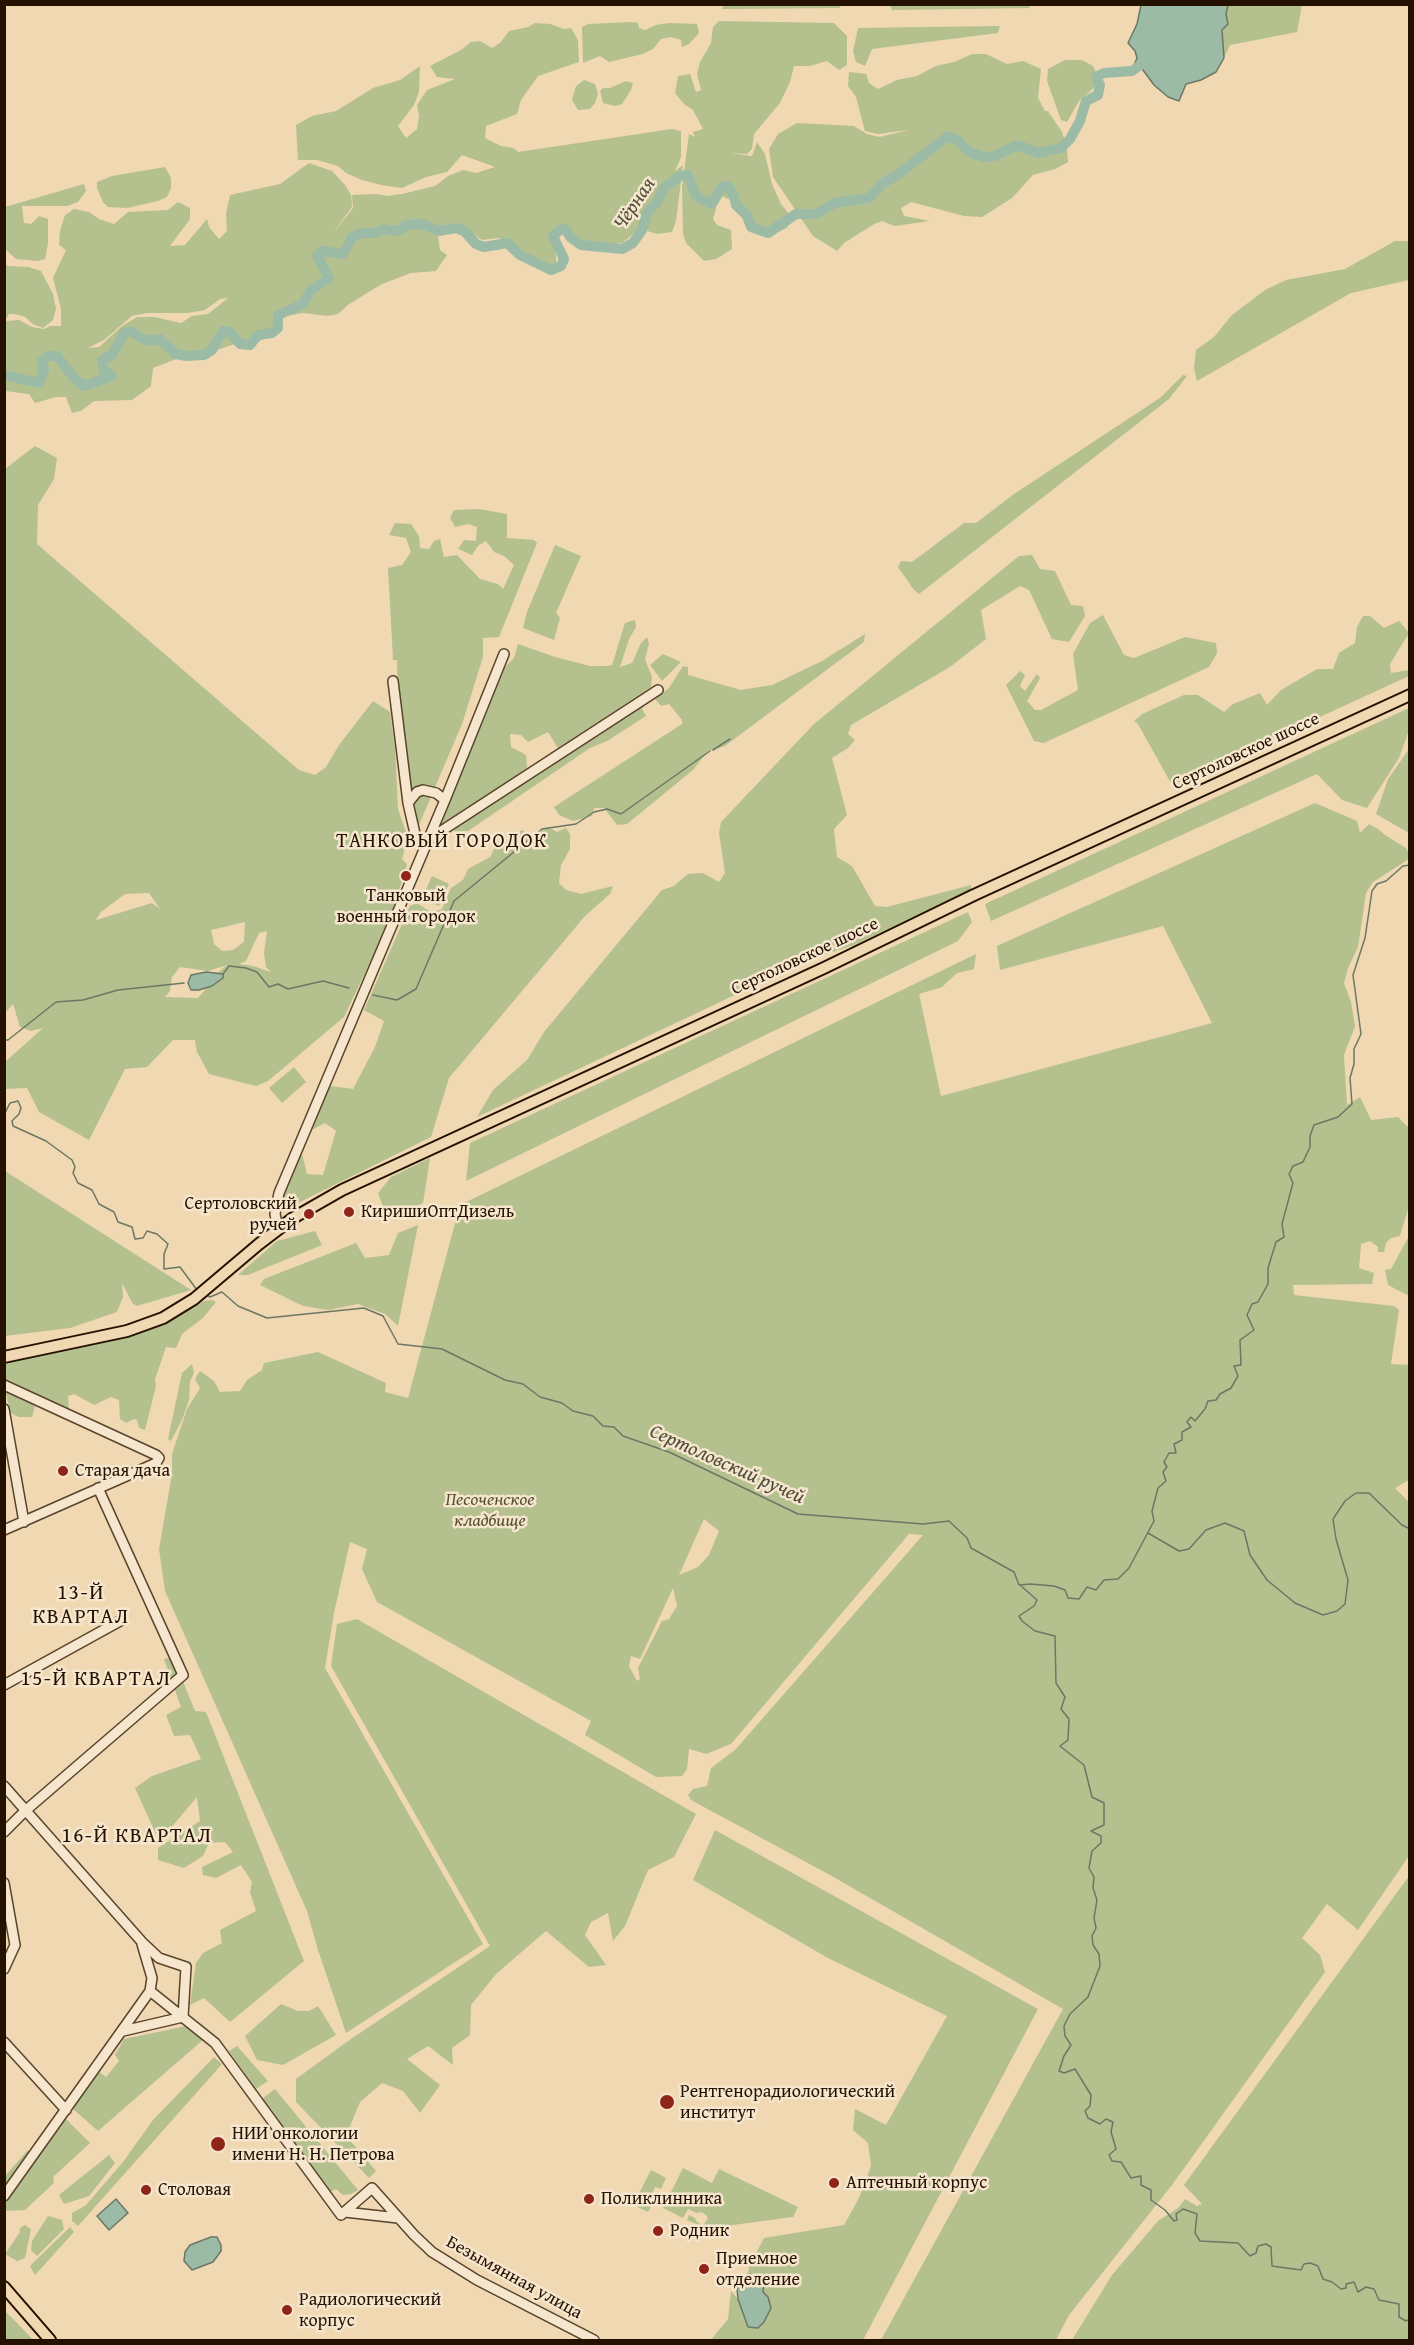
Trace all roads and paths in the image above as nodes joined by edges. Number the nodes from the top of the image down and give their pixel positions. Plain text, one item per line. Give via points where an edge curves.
1 (504, 654) dead end
2 (393, 681) dead end
3 (658, 690) dead end
4 (1410, 695) edge
5 (445, 800) junction
6 (408, 803) junction
7 (425, 844) junction
8 (278, 1229) junction
9 (4, 1357) edge
10 (4, 1385) edge
11 (4, 1409) edge
12 (98, 1488) junction
13 (24, 1522) junction
14 (4, 1530) edge
15 (120, 1621) dead end
16 (4, 1684) edge
17 (4, 1786) edge
18 (25, 1811) junction
19 (4, 1832) edge
20 (4, 1883) edge
21 (142, 1942) junction
22 (4, 1969) edge
23 (150, 1991) junction
24 (183, 2017) junction
25 (123, 2031) junction
26 (4, 2042) edge
27 (66, 2110) junction
28 (4, 2196) edge
29 (345, 2212) junction
30 (398, 2218) junction
31 (4, 2287) edge
32 (50, 2340) edge
33 (594, 2340) edge

1 - 5 street
2 - 6 street
3 - 7 street
4 - 8 main road, Сертоловское шоссе via 342,1190
5 - 6 street via 431,790 423,790
5 - 7 street
6 - 7 street via 416,838
7 - 8 street via 279,1193 275,1214
8 - 9 main road, Сертоловское шоссе via 178,1311 146,1325
10 - 12 street via 159,1458 156,1463
11 - 13 street
12 - 13 street
12 - 18 street via 183,1675
13 - 14 street
15 - 16 street
17 - 18 street
18 - 19 street
18 - 21 street
20 - 22 street via 15,1944
21 - 23 street via 152,1978
21 - 24 street via 159,1958 186,1967
23 - 24 street
23 - 25 street
24 - 25 street
24 - 29 street via 215,2043 341,2215
25 - 27 street
26 - 27 street
27 - 28 street
29 - 30 street
29 - 30 street, Безымянная улица via 372,2188
30 - 33 street, Безымянная улица via 432,2252 456,2269
31 - 32 main road

